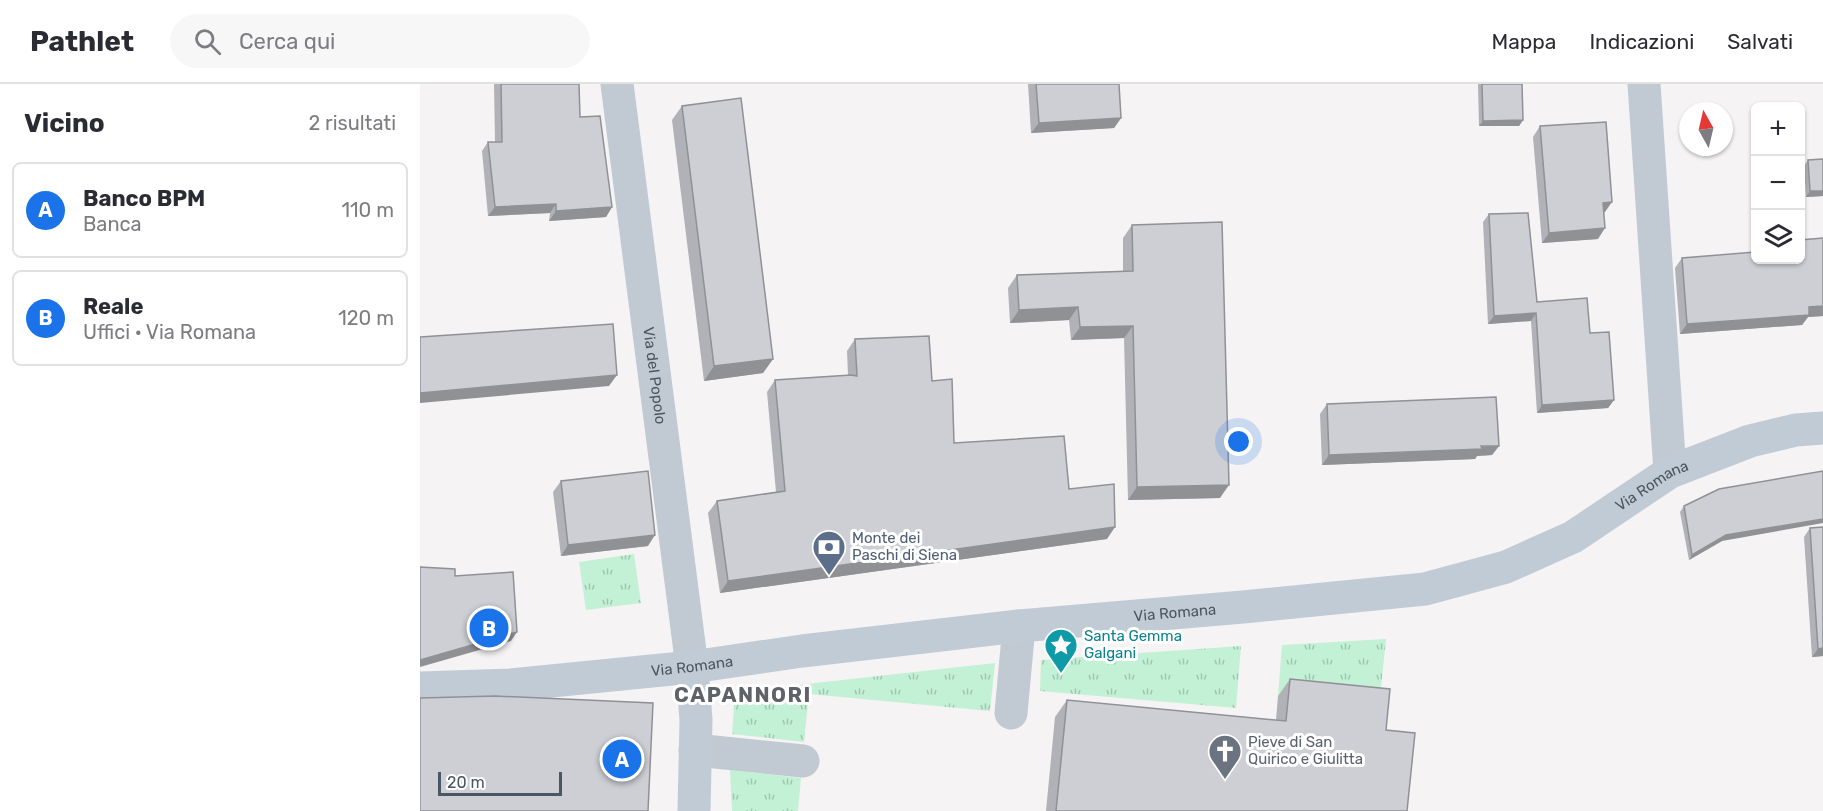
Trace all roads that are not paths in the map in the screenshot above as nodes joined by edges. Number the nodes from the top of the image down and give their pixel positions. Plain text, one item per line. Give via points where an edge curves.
1 (617, 84) edge
2 (1644, 84) edge
3 (1823, 428) edge
4 (1670, 472) junction
5 (1019, 626) junction
6 (692, 667) junction
7 (420, 688) edge
8 (1011, 713) dead end
9 (695, 750) junction
10 (802, 761) dead end
11 (694, 811) edge

1 - 6 street, Via del Popolo
2 - 4 street
3 - 4 street, Via Romana via 1750,441
4 - 5 street, Via Romana via 1574,537 1506,567 1425,589
5 - 6 street, Via Romana
5 - 8 street
6 - 7 street, Via Romana via 512,685
6 - 9 street
9 - 10 street
9 - 11 street

